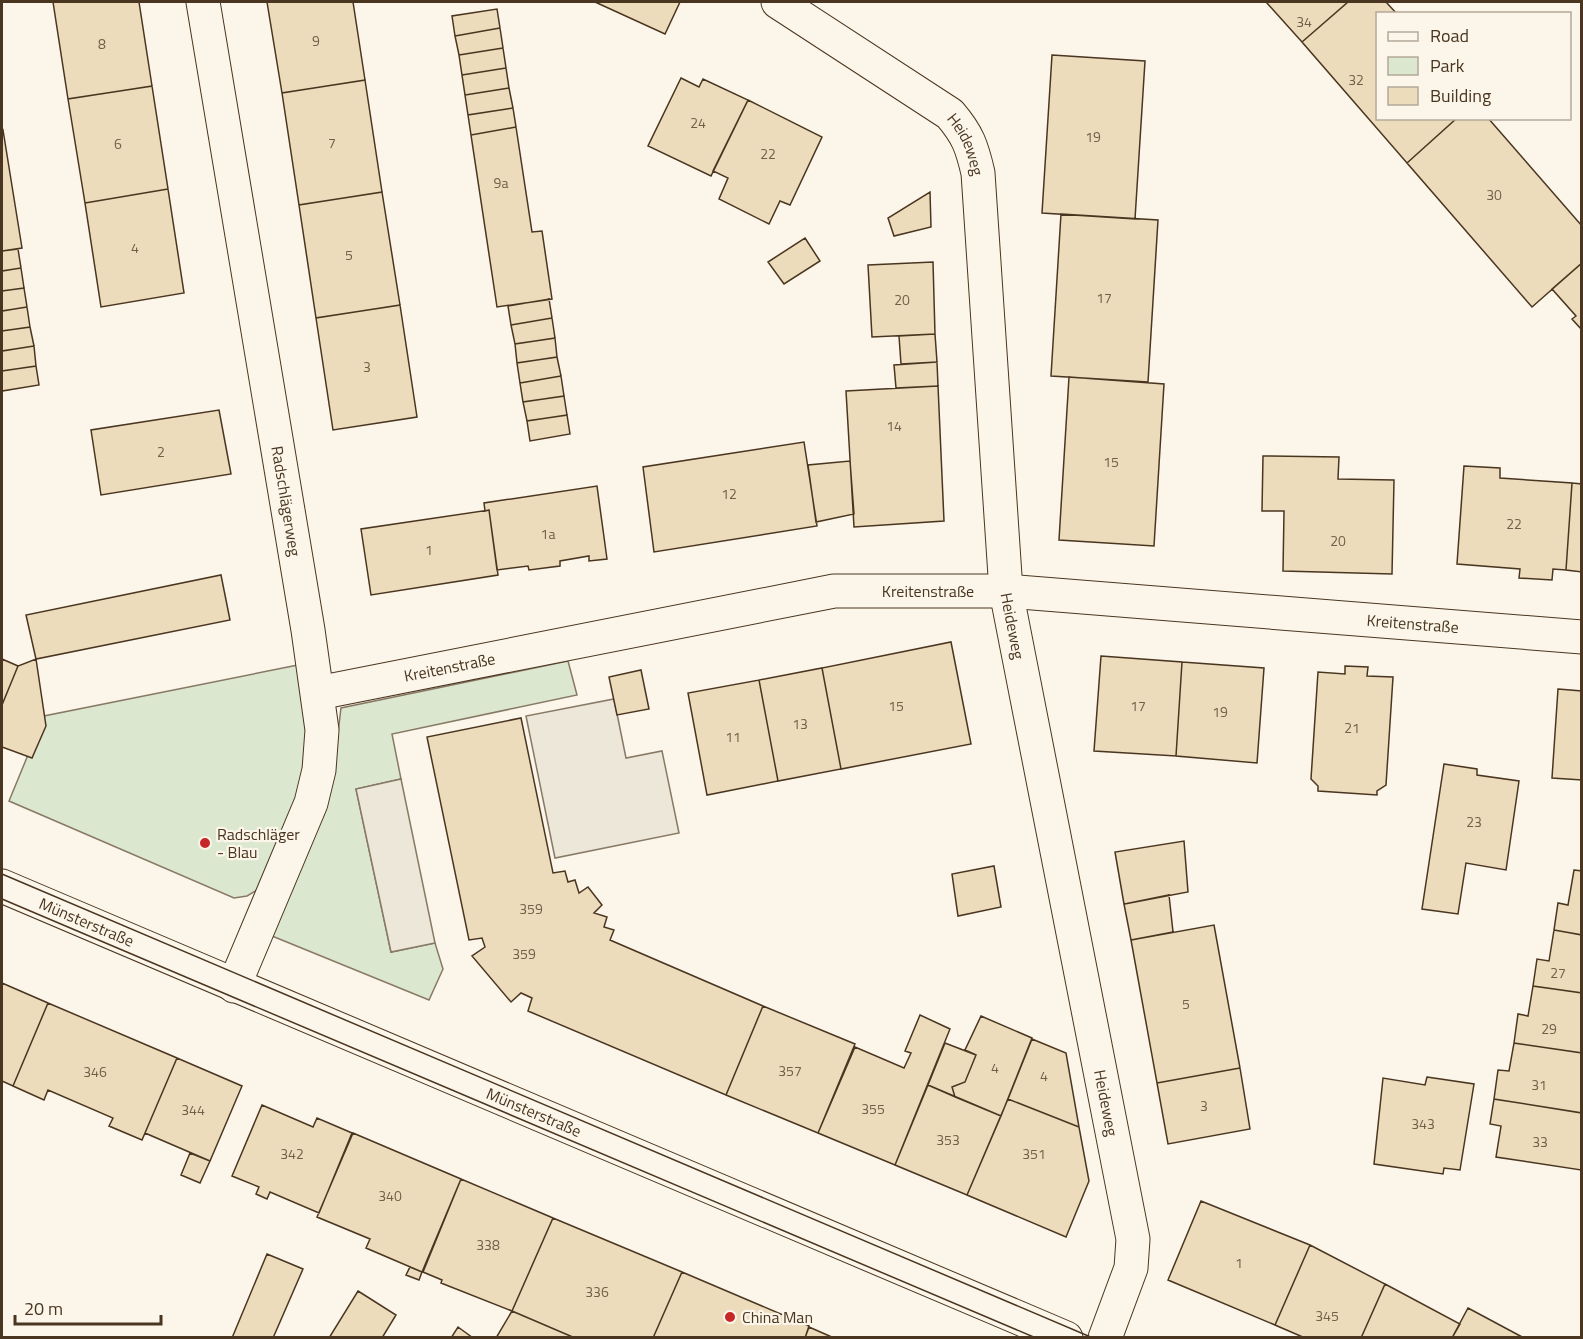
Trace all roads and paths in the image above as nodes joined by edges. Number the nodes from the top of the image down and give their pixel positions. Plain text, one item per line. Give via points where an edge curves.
1 (203, 2) edge
2 (778, 2) edge
3 (1006, 591) junction
4 (1581, 637) edge
5 (318, 693) junction
6 (2, 886) edge
7 (234, 986) junction
8 (1066, 1338) edge
9 (1105, 1338) edge

1 - 5 street, Radschlägerweg
2 - 3 street, Heideweg via 951,114 973,149 978,173
3 - 4 street, Kreitenstraße
3 - 5 street, Kreitenstraße via 834,591
3 - 9 street, Heideweg via 1133,1239 1131,1268
5 - 7 street, Radschlägerweg via 322,730 311,803
6 - 7 street, Münsterstraße
7 - 8 street, Münsterstraße

